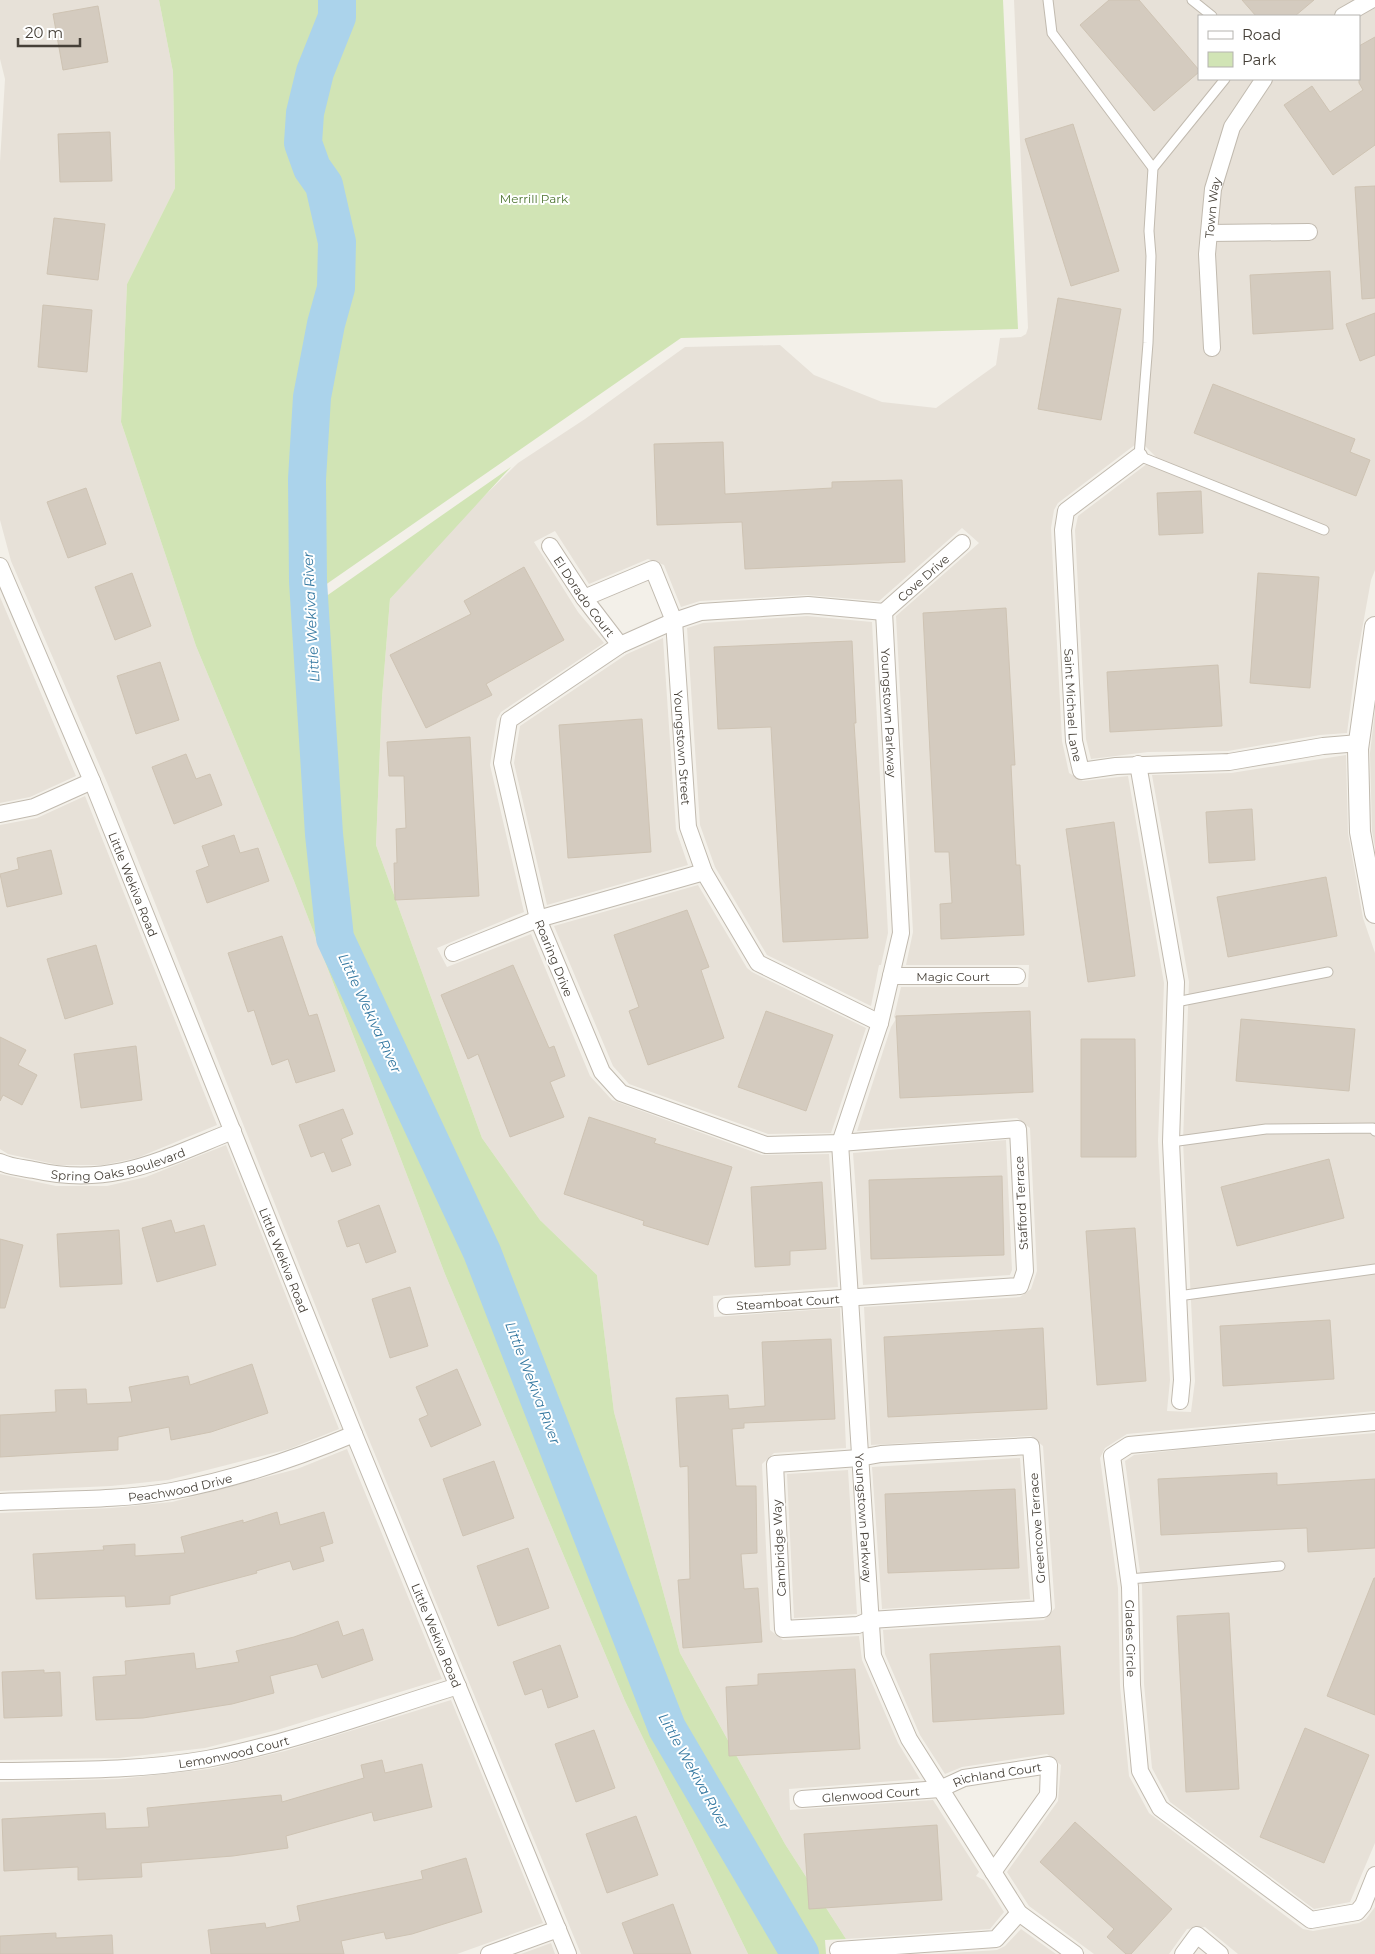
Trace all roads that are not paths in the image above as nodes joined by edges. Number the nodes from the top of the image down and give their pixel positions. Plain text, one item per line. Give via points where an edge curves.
1 (1048, 0) edge
2 (1192, 0) edge
3 (1371, 0) edge
4 (1211, 15) edge
5 (1344, 15) edge
6 (1224, 80) edge
7 (1263, 80) edge
8 (1153, 168) junction
9 (1209, 232) junction
10 (1308, 232) dead end
11 (1212, 348) dead end
12 (1138, 456) junction
13 (1324, 530) dead end
14 (962, 543) dead end
15 (550, 546) dead end
16 (0, 566) edge
17 (584, 598) junction
18 (884, 612) junction
19 (674, 621) junction
20 (1375, 627) edge
21 (620, 645) junction
22 (1359, 743) junction
23 (1138, 764) junction
24 (92, 781) junction
25 (0, 814) edge
26 (704, 872) junction
27 (1375, 913) edge
28 (538, 919) junction
29 (452, 953) dead end
30 (1328, 972) dead end
31 (891, 976) junction
32 (1017, 976) dead end
33 (1176, 1002) junction
34 (880, 1022) junction
35 (233, 1131) junction
36 (1375, 1131) edge
37 (1171, 1142) junction
38 (840, 1143) junction
39 (0, 1162) edge
40 (1375, 1269) edge
41 (852, 1296) junction
42 (1178, 1296) junction
43 (726, 1306) dead end
44 (1180, 1401) dead end
45 (1375, 1422) edge
46 (354, 1434) junction
47 (859, 1458) junction
48 (0, 1502) edge
49 (1280, 1566) dead end
50 (1129, 1579) junction
51 (870, 1620) junction
52 (458, 1686) junction
53 (0, 1771) edge
54 (940, 1789) junction
55 (802, 1798) dead end
56 (993, 1872) junction
57 (1375, 1875) edge
58 (1019, 1913) junction
59 (558, 1929) junction
60 (838, 1950) dead end
61 (489, 1954) edge
62 (568, 1954) edge
63 (1075, 1954) edge
64 (1183, 1954) edge
65 (1220, 1954) edge

1 - 8 lane via 1052,33
2 - 4 lane
3 - 5 street
6 - 8 lane
7 - 9 street, Town Way via 1232,127 1214,189
8 - 12 lane via 1148,343
9 - 10 street
9 - 11 street, Town Way via 1207,254
12 - 13 lane
12 - 23 street, Saint Michael Lane via 1066,511 1063,530 1074,740 1081,771
14 - 18 street, Cove Drive
15 - 17 street, El Dorado Court
16 - 24 street, Little Wekiva Road
17 - 19 street, Youngstown Street via 653,569
17 - 21 street, El Dorado Court
18 - 19 street via 808,605 700,612
18 - 31 street, Youngstown Parkway via 900,933
19 - 21 street, Roaring Drive
19 - 26 street, Youngstown Street via 688,827
20 - 22 street
21 - 28 street, Roaring Drive via 509,720 502,763
22 - 23 street, Saint Michael Lane via 1229,762
22 - 27 street via 1360,832
23 - 33 street via 1176,982
24 - 25 street via 34,807
24 - 35 street, Little Wekiva Road
26 - 28 street
26 - 34 street via 758,962
28 - 29 street
28 - 38 street, Roaring Drive via 602,1072 621,1093 766,1145
30 - 33 lane
31 - 32 street, Magic Court
31 - 34 street, Youngstown Parkway
33 - 37 street
34 - 38 street, Youngstown Parkway
35 - 39 street, Spring Oaks Boulevard via 141,1168 104,1176 56,1175
35 - 46 street, Little Wekiva Road
36 - 37 lane via 1373,1128 1266,1129
37 - 42 street
38 - 41 street, Youngstown Parkway
38 - 41 street, Stafford Terrace via 1018,1129 1025,1271 1020,1286
40 - 42 lane
41 - 43 street, Steamboat Court
41 - 47 street, Youngstown Parkway
42 - 44 street
45 - 50 street, Glades Circle via 1129,1445 1112,1456
46 - 48 street, Peachwood Drive via 293,1459 170,1491
46 - 52 street, Little Wekiva Road
47 - 51 street, Youngstown Parkway
47 - 51 street, Cambridge Way via 774,1464 782,1629 858,1625
47 - 51 street, Greencove Terrace via 1031,1446 1043,1609
49 - 50 lane
50 - 57 street, Glades Circle via 1132,1685 1140,1771 1160,1808 1310,1920 1357,1912
51 - 54 street, Youngstown Parkway via 873,1656 909,1739
52 - 53 street, Lemonwood Court via 207,1759 119,1768
52 - 59 street, Little Wekiva Road
54 - 55 street, Glenwood Court
54 - 56 street, Youngstown Parkway
54 - 56 street, Richland Court via 964,1778 1049,1764 1048,1795
56 - 58 street, Youngstown Parkway
58 - 60 street via 996,1939
58 - 63 street, Youngstown Parkway
59 - 61 street
59 - 62 street, Little Wekiva Road
64 - 65 street via 1197,1935

